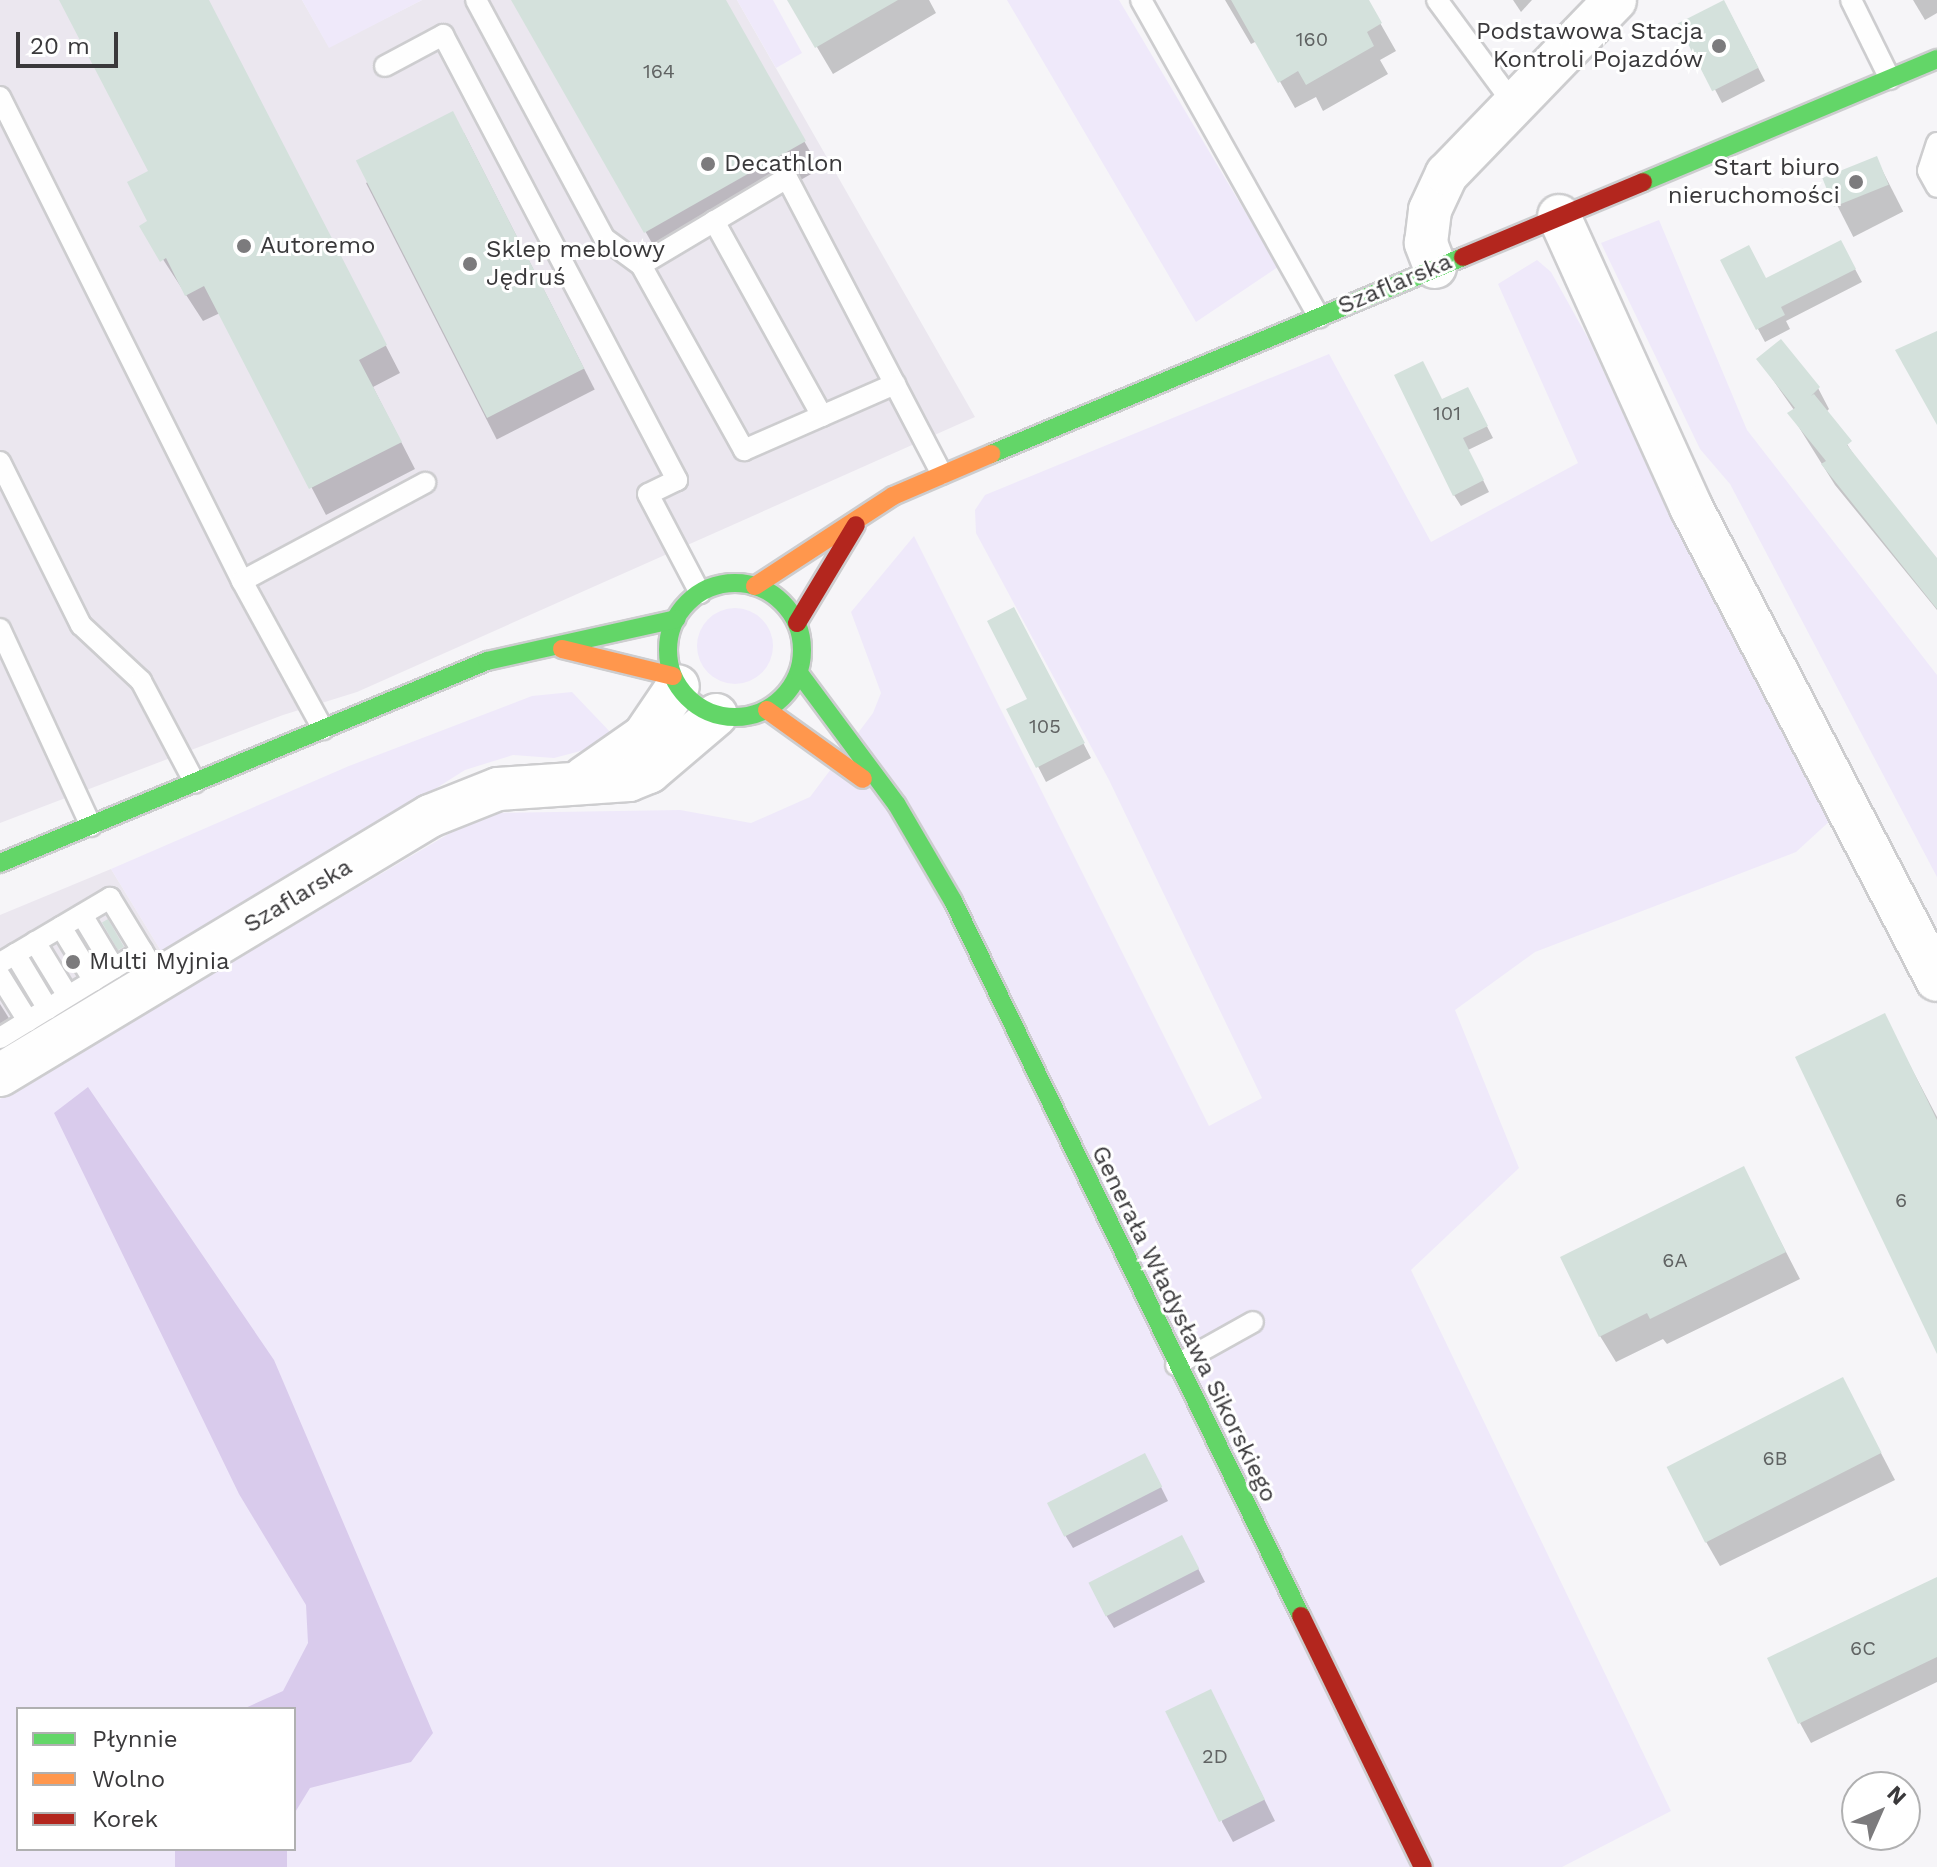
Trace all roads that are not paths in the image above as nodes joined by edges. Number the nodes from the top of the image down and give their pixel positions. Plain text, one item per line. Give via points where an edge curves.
1 (476, 0) edge
2 (1141, 0) edge
3 (1437, 0) edge
4 (1615, 0) edge
5 (1851, 0) edge
6 (1937, 59) edge
7 (385, 66) dead end
8 (1890, 79) junction
9 (0, 97) edge
10 (1516, 107) junction
11 (1937, 143) edge
12 (1937, 187) edge
13 (1559, 216) junction
14 (714, 221) junction
15 (641, 265) junction
16 (1435, 267) junction
17 (1319, 317) junction
18 (895, 384) junction
19 (822, 416) junction
20 (0, 462) edge
21 (942, 474) junction
22 (425, 483) dead end
23 (859, 519) junction
24 (242, 581) junction
25 (755, 586) junction
26 (700, 593) junction
27 (676, 619) junction
28 (797, 623) junction
29 (0, 629) edge
30 (548, 645) junction
31 (799, 673) junction
32 (676, 681) junction
33 (767, 710) junction
34 (716, 715) junction
35 (323, 729) junction
36 (195, 783) junction
37 (569, 786) junction
38 (897, 805) junction
39 (91, 826) junction
40 (0, 863) edge
41 (82, 915) junction
42 (61, 927) junction
43 (35, 942) junction
44 (8, 959) edge
45 (151, 966) junction
46 (114, 968) junction
47 (0, 976) edge
48 (1937, 980) edge
49 (94, 981) junction
50 (68, 996) junction
51 (48, 1009) junction
52 (28, 1021) junction
53 (2, 1033) edge
54 (0, 1075) edge
55 (1253, 1322) dead end
56 (1176, 1365) junction
57 (1423, 1867) edge

1 - 15 lane via 604,238
2 - 17 lane
3 - 10 lane
4 - 10 street
5 - 8 lane
6 - 8 street, Szaflarska
7 - 26 lane via 443,35 677,480 648,494
8 - 13 street, Szaflarska
9 - 24 lane
10 - 16 street via 1447,174 1430,210 1426,243
11 - 12 lane via 1928,171
13 - 16 street, Szaflarska
13 - 48 street via 1691,507
14 - 15 lane
14 - 18 lane via 787,178
14 - 19 lane
15 - 19 lane via 744,450
16 - 17 street, Szaflarska
17 - 21 street, Szaflarska
18 - 19 lane
18 - 21 lane
20 - 36 lane via 81,625 141,681
21 - 23 street, Szaflarska via 893,496
22 - 24 lane
23 - 25 street, Szaflarska
23 - 28 street, Szaflarska
24 - 35 lane
25 - 26 street via 736,583
25 - 28 street via 787,607
26 - 27 street
27 - 30 street
27 - 32 street via 669,638
28 - 31 street
29 - 39 lane
30 - 32 street
30 - 35 street via 487,661
31 - 33 street via 781,700
31 - 38 street, Generała Władysława Sikorskiego
32 - 34 street
32 - 37 street, Szaflarska via 644,736 611,763
33 - 34 street via 750,716
33 - 38 street, Generała Władysława Sikorskiego
34 - 37 street, Szaflarska via 649,772 619,782
35 - 36 street
36 - 39 street
37 - 45 street, Szaflarska via 508,787 458,803
38 - 56 street, Generała Władysława Sikorskiego via 953,901
39 - 40 street
41 - 42 lane
41 - 45 lane via 110,898
41 - 46 lane
42 - 43 lane
42 - 49 lane
43 - 44 lane
43 - 50 lane
44 - 51 lane
45 - 46 lane
45 - 54 street, Szaflarska
46 - 49 lane
47 - 52 lane
49 - 50 lane
50 - 51 lane
51 - 52 lane
52 - 53 lane
55 - 56 lane
56 - 57 street, Generała Władysława Sikorskiego

